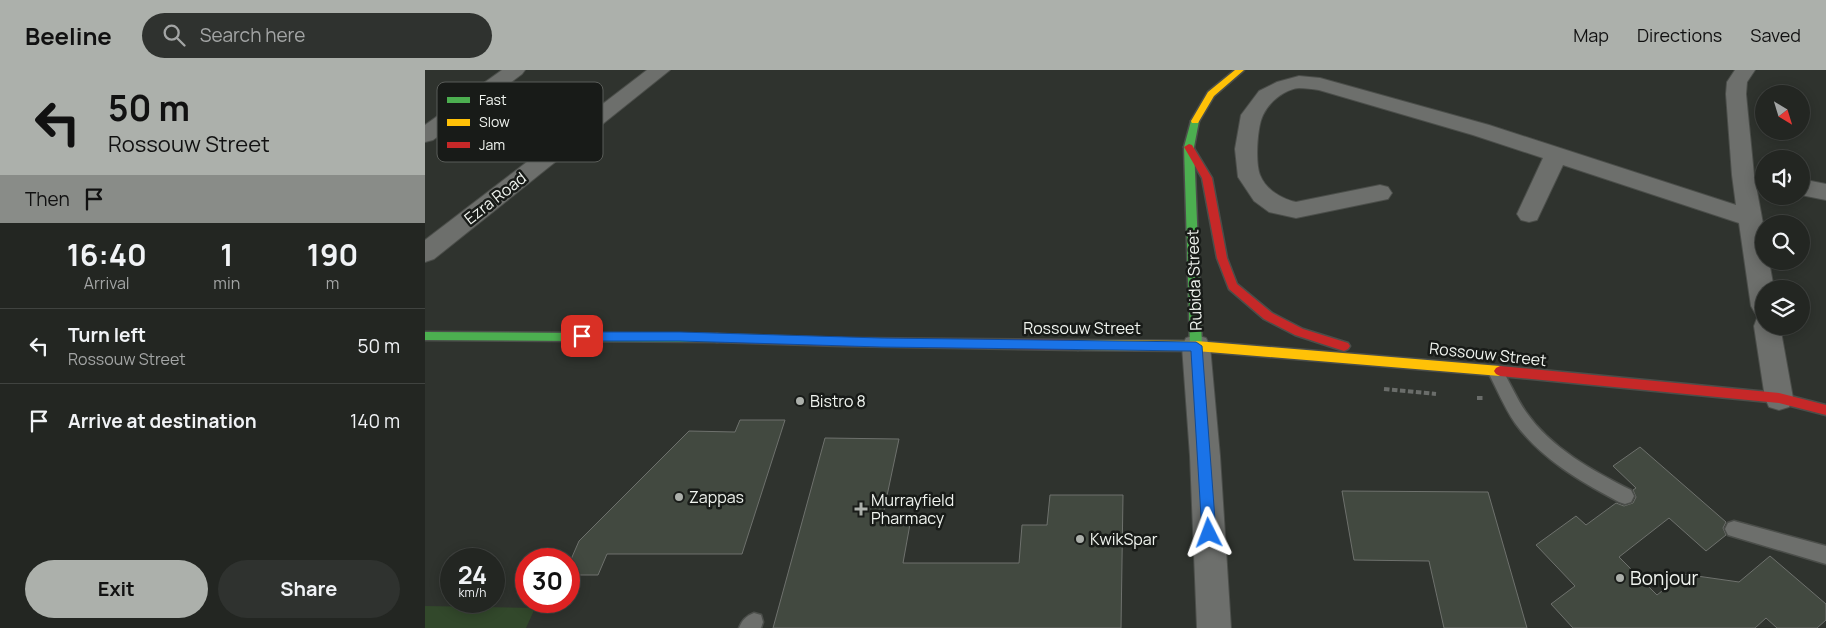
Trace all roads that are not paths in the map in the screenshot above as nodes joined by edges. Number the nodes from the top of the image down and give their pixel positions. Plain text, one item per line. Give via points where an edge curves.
1 (515, 70) edge
2 (660, 70) edge
3 (1240, 70) edge
4 (1745, 70) edge
5 (498, 82) edge
6 (603, 114) edge
7 (437, 126) edge
8 (425, 135) edge
9 (1189, 147) junction
10 (1556, 154) junction
11 (542, 162) edge
12 (1753, 177) edge
13 (1810, 189) edge
14 (1826, 192) edge
15 (1380, 193) dead end
16 (1529, 214) dead end
17 (1749, 218) junction
18 (425, 253) edge
19 (1760, 280) edge
20 (1768, 335) edge
21 (425, 336) edge
22 (1196, 346) junction
23 (1396, 362) junction
24 (1496, 372) junction
25 (1779, 398) junction
26 (1826, 410) edge
27 (1625, 496) dead end
28 (1734, 529) dead end
29 (1826, 555) edge
30 (1214, 628) edge

1 - 5 street
2 - 6 street, Ezra Road
3 - 9 main road, Rubida Street via 1204,103 1194,122
4 - 12 street via 1737,82 1736,94
7 - 8 street
9 - 22 main road, Rubida Street
9 - 23 main road via 1207,178 1222,258 1233,286 1268,316 1299,332
10 - 15 street via 1320,84 1299,82 1284,86 1266,96 1251,115 1246,149 1249,177 1262,195 1277,206 1296,210
10 - 16 street
10 - 17 street
11 - 18 street, Ezra Road
12 - 17 street
13 - 14 street
17 - 19 street
20 - 25 street
21 - 22 main road, Rossouw Street
22 - 23 main road, Rossouw Street
22 - 30 street, Rubida Street
23 - 24 main road, Rossouw Street
24 - 25 main road, Rossouw Street
24 - 27 lane via 1524,422 1541,439 1563,460 1592,480
25 - 26 main road, Rossouw Street
28 - 29 lane

